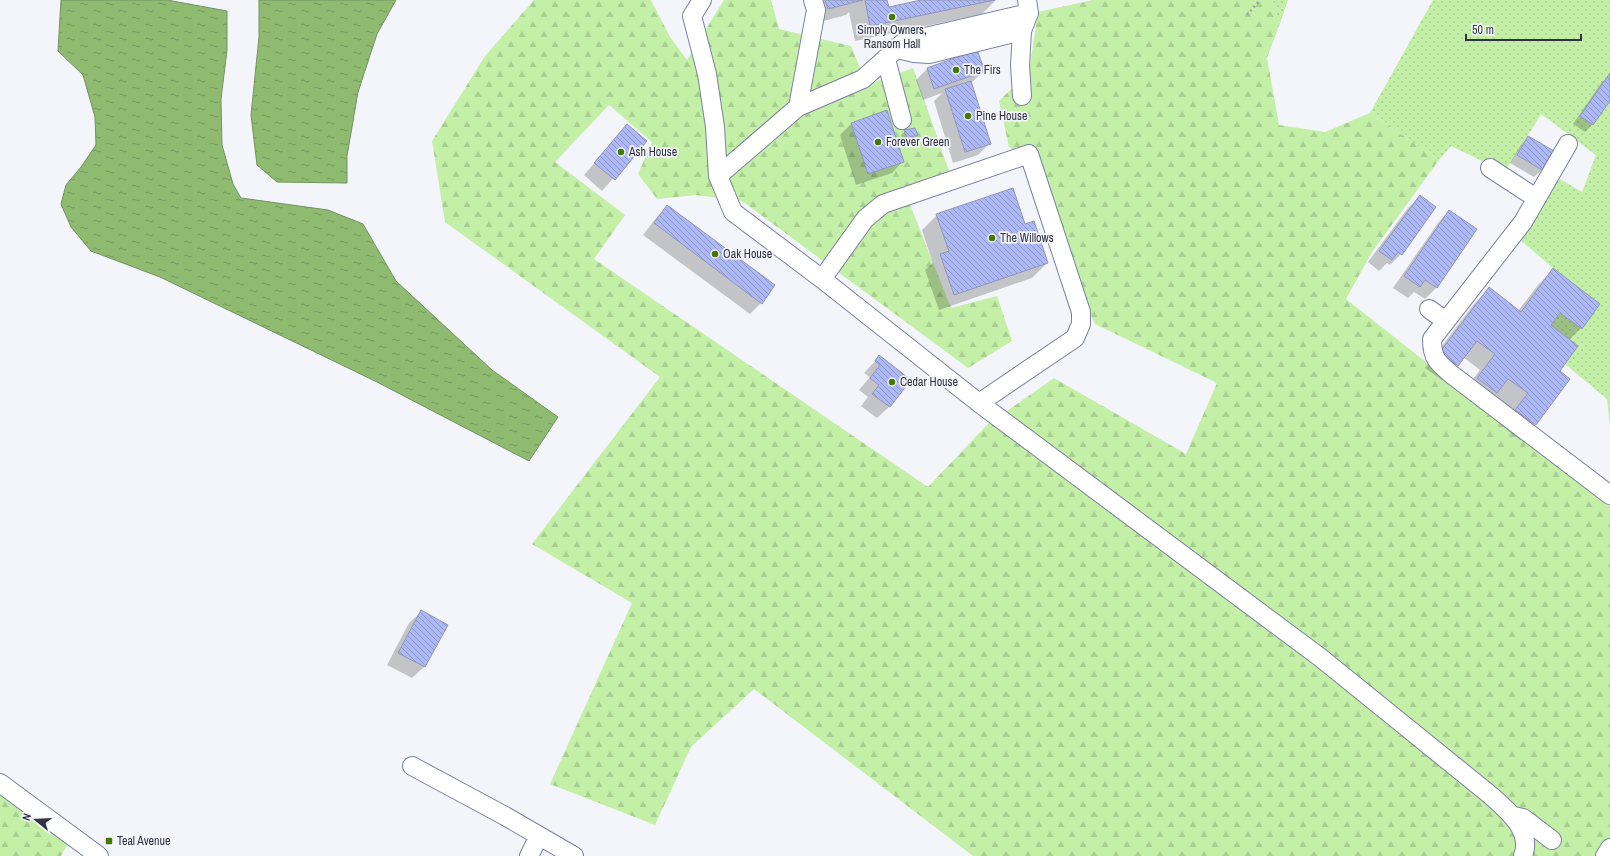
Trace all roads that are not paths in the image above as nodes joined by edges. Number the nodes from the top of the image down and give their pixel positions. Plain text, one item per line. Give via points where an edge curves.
1 (702, 0) edge
2 (812, 0) edge
3 (1028, 6) edge
4 (689, 8) edge
5 (1022, 31) junction
6 (891, 54) junction
7 (1022, 96) dead end
8 (798, 106) junction
9 (902, 120) dead end
10 (1568, 144) dead end
11 (1490, 168) dead end
12 (718, 176) junction
13 (1536, 198) junction
14 (822, 279) junction
15 (1429, 309) dead end
16 (1446, 321) junction
17 (980, 403) junction
18 (1610, 495) edge
19 (412, 766) dead end
20 (0, 783) edge
21 (1514, 816) junction
22 (539, 836) junction
23 (1552, 840) dead end
24 (1610, 848) edge
25 (99, 856) edge
26 (529, 856) edge
27 (574, 856) edge
28 (1523, 856) edge
29 (1605, 856) edge

1 - 4 street
2 - 8 street via 816,10
3 - 5 street
3 - 6 street via 904,42
4 - 12 street via 707,74 715,127
5 - 6 street via 929,54
5 - 7 street
6 - 8 street via 863,79
6 - 9 street
8 - 12 street
10 - 13 street
11 - 13 street
12 - 14 street via 733,212
13 - 16 street via 1523,222
14 - 17 street
14 - 17 street via 865,219 883,204 1036,152 1081,312 1081,324 1075,338
15 - 16 street
16 - 18 street via 1432,339 1432,351 1442,366
17 - 21 street via 1321,658
19 - 22 street
20 - 25 street
21 - 23 street via 1523,818
21 - 28 street via 1523,833
22 - 26 street
22 - 27 street
24 - 29 street

